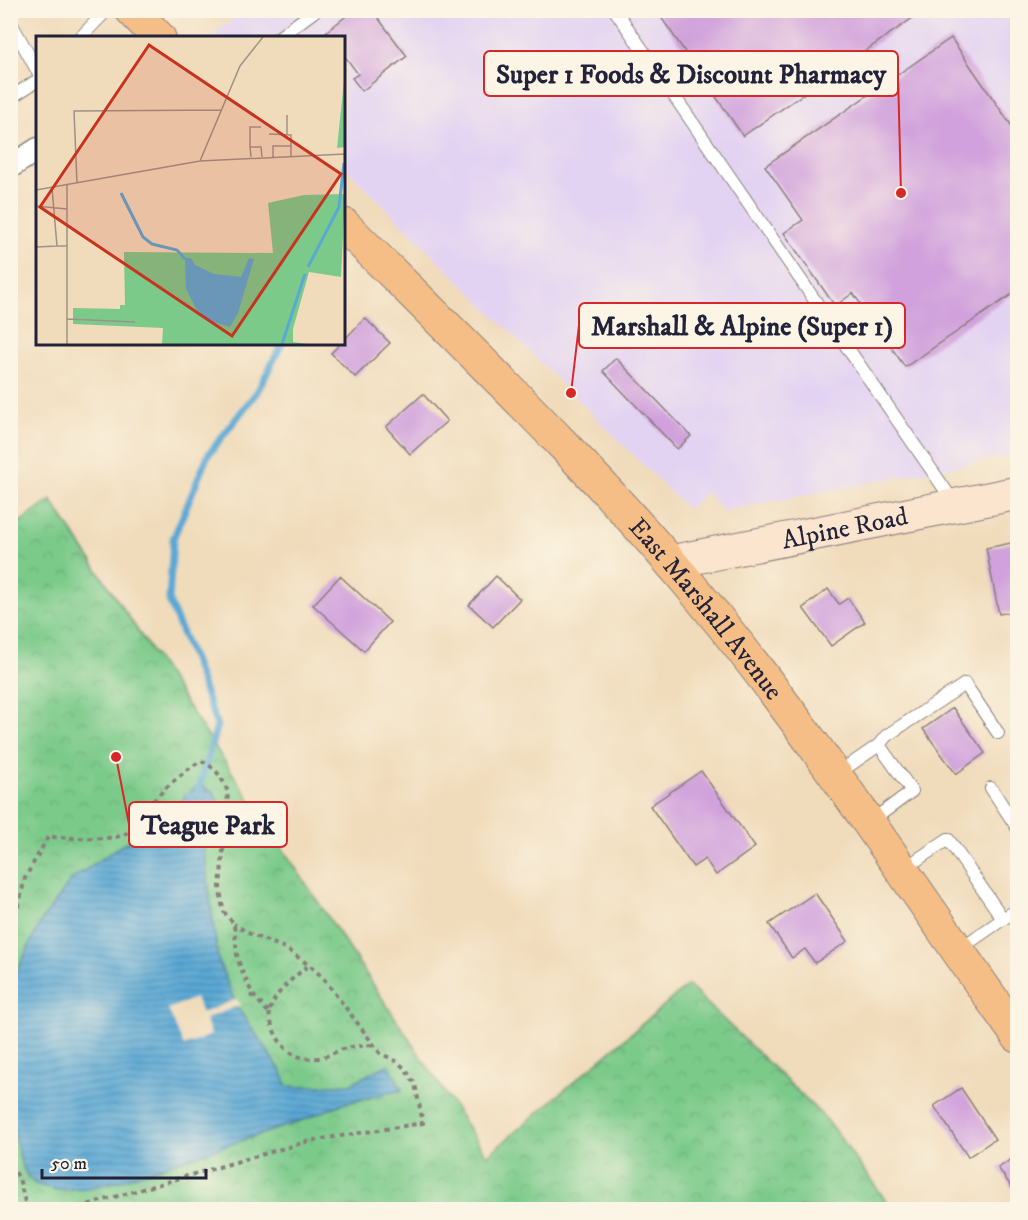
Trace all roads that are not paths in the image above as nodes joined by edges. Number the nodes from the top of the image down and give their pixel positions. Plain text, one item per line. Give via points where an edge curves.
1 (107, 10) edge
2 (132, 10) edge
3 (316, 10) edge
4 (615, 10) edge
5 (10, 21) edge
6 (82, 36) edge
7 (157, 36) edge
8 (281, 36) edge
9 (36, 68) edge
10 (36, 81) edge
11 (10, 98) edge
12 (36, 150) edge
13 (10, 167) edge
14 (345, 226) edge
15 (1017, 493) edge
16 (956, 505) junction
17 (670, 562) junction
18 (998, 733) dead end
19 (879, 745) junction
20 (836, 775) junction
21 (991, 788) dead end
22 (868, 823) junction
23 (1017, 829) edge
24 (901, 870) junction
25 (1017, 909) edge
26 (1004, 919) junction
27 (958, 950) junction
28 (1017, 1036) edge

1 - 6 lane
2 - 7 main road
3 - 8 lane
4 - 16 lane
5 - 9 lane
10 - 11 lane
12 - 13 street
14 - 17 main road, East Marshall Avenue via 616,500
15 - 16 main road, Alpine Road
16 - 17 main road, Alpine Road
17 - 20 main road, East Marshall Avenue via 755,666
18 - 19 lane via 965,684 886,736
19 - 20 lane
19 - 22 lane via 912,791
20 - 22 main road, East Marshall Avenue
21 - 23 lane
22 - 24 main road, East Marshall Avenue
24 - 26 lane via 948,839
24 - 27 main road, East Marshall Avenue
25 - 26 lane
26 - 27 lane
27 - 28 main road, East Marshall Avenue

